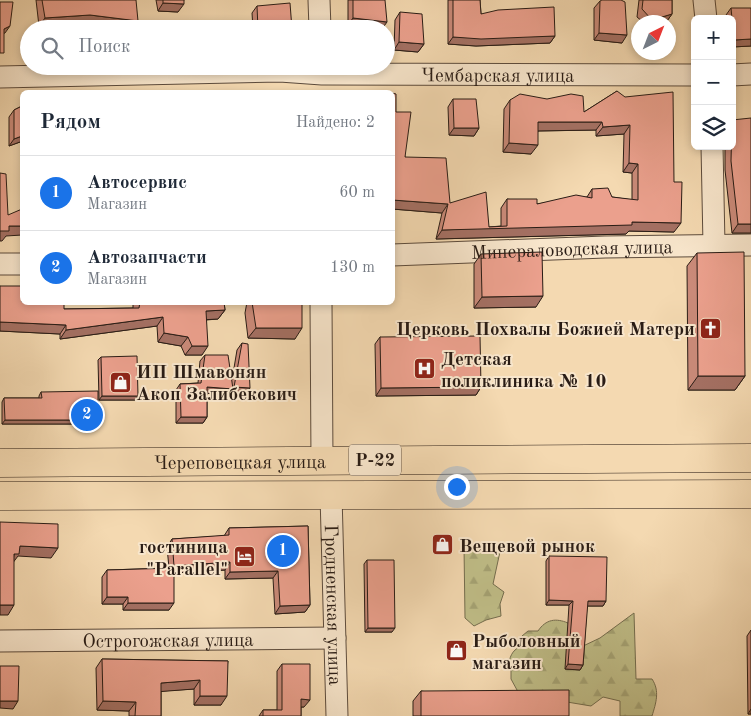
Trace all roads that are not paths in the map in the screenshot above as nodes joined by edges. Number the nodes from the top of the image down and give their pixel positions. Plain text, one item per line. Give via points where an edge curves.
1 (319, 0) edge
2 (704, 0) edge
3 (706, 15) edge
4 (320, 20) edge
5 (736, 74) edge
6 (751, 74) edge
7 (93, 75) edge
8 (304, 75) edge
9 (691, 75) edge
10 (0, 77) edge
11 (322, 78) edge
12 (712, 150) edge
13 (714, 245) junction
14 (751, 245) edge
15 (395, 255) edge
16 (0, 264) edge
17 (20, 264) edge
18 (321, 305) edge
19 (751, 458) edge
20 (322, 461) junction
21 (0, 463) edge
22 (751, 494) edge
23 (331, 495) junction
24 (0, 496) edge
25 (335, 638) junction
26 (0, 641) edge
27 (337, 716) edge

1 - 4 street
2 - 3 street
5 - 6 street
7 - 10 street, Чембарская улица
8 - 11 street, Чембарская улица
9 - 11 street, Чембарская улица
12 - 13 street
13 - 14 street, Минераловодская улица
13 - 15 street, Минераловодская улица
16 - 17 street
18 - 20 street
19 - 20 highway, Череповецкая улица / Р-22
20 - 21 highway, Череповецкая улица / Р-22
22 - 23 highway, Череповецкая улица / Р-22
23 - 24 highway, Череповецкая улица / Р-22
23 - 25 street, Гродненская улица
25 - 26 street, Острогожская улица
25 - 27 street, Гродненская улица

